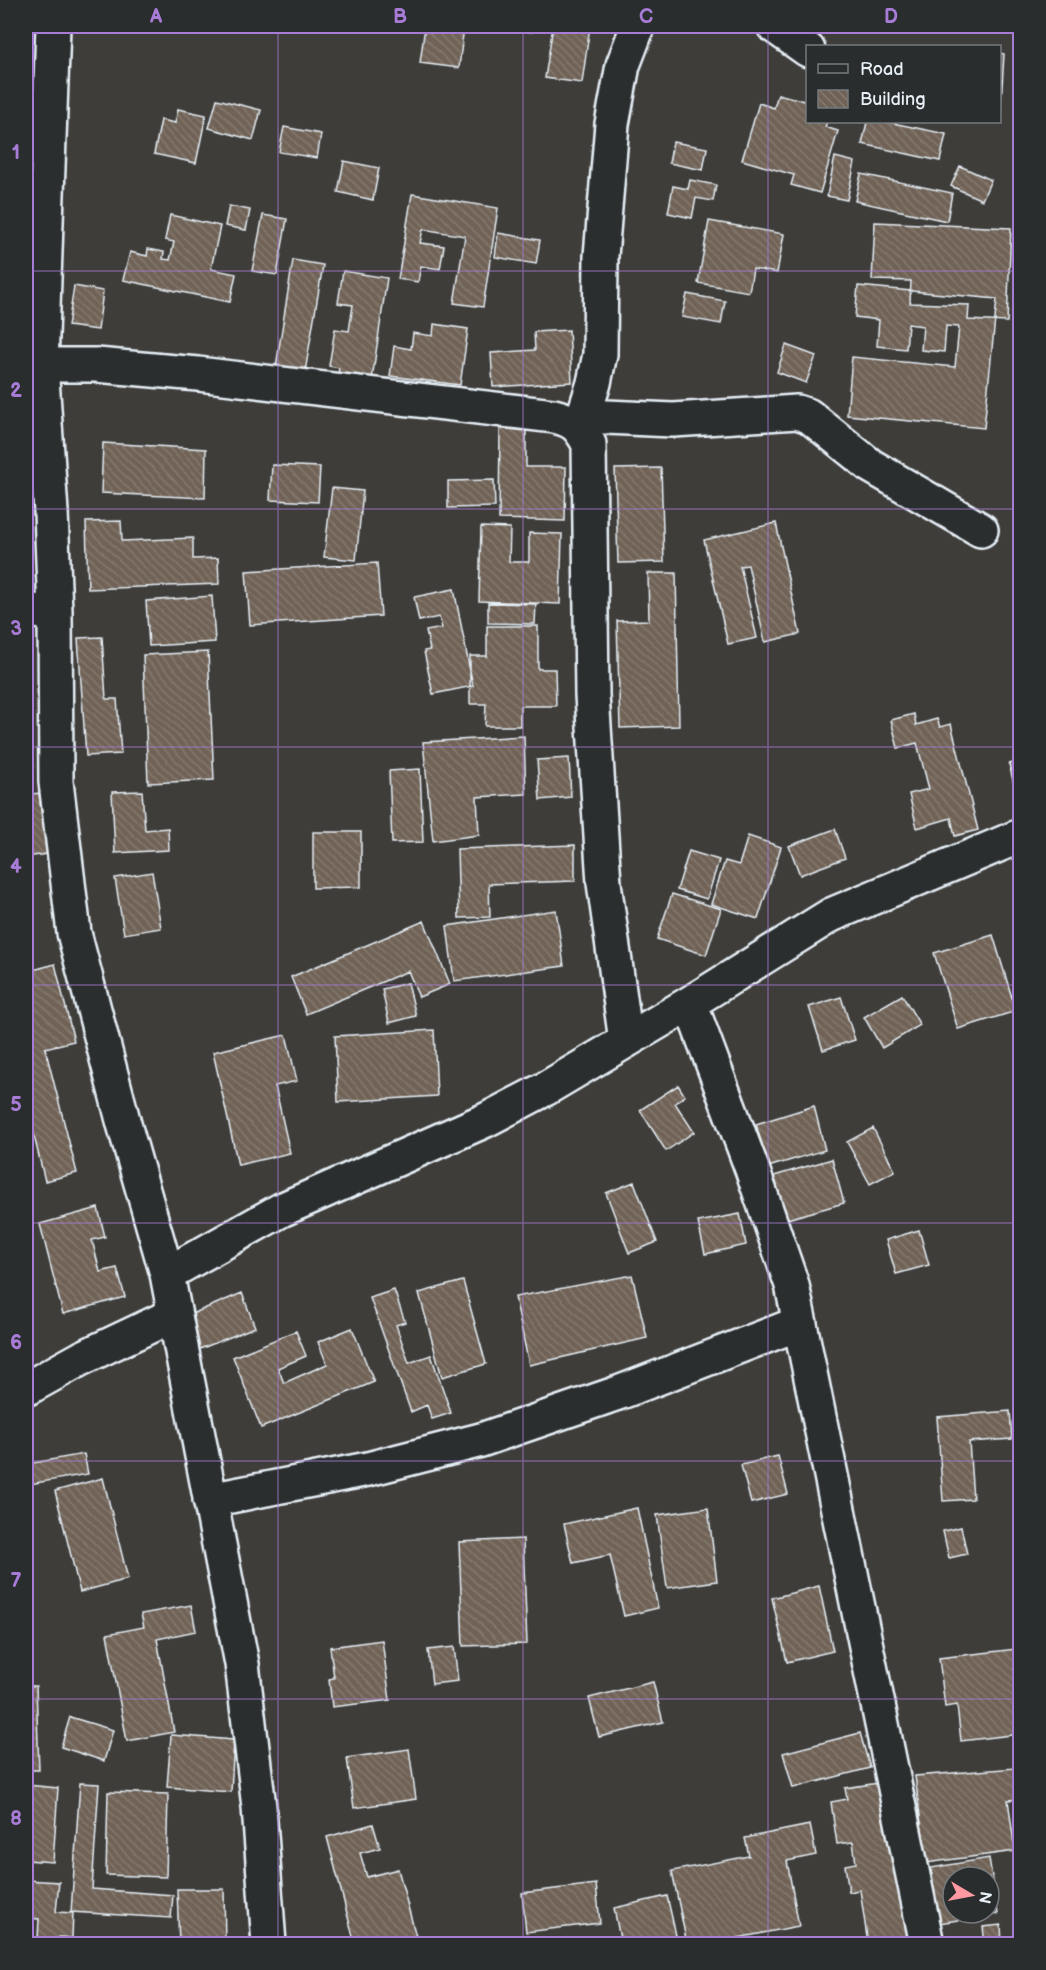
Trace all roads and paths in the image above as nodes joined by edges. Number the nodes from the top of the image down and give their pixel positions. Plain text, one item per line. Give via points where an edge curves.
1 (53, 26) edge
2 (638, 26) edge
3 (774, 26) edge
4 (806, 49) edge
5 (33, 364) edge
6 (582, 422) junction
7 (981, 530) dead end
8 (40, 612) edge
9 (1020, 836) edge
10 (690, 1003) junction
11 (626, 1041) junction
12 (167, 1274) junction
13 (173, 1315) junction
14 (800, 1323) junction
15 (26, 1389) edge
16 (210, 1500) junction
17 (269, 1944) edge
18 (927, 1944) edge

1 - 5 street
2 - 6 street via 623,65 612,124 601,256 600,354
3 - 4 street
5 - 6 street via 96,364 210,375
5 - 8 street via 51,501
6 - 7 street via 797,412 809,416 871,466
6 - 11 street via 589,444 592,695 604,883
8 - 12 street via 74,933
9 - 10 street via 831,915
10 - 11 street
10 - 14 street via 792,1285
11 - 12 street via 486,1120 281,1210
12 - 13 street
13 - 15 street
13 - 16 street
14 - 16 street via 621,1392 481,1440 368,1469
14 - 18 street
16 - 17 street via 242,1664 259,1807

